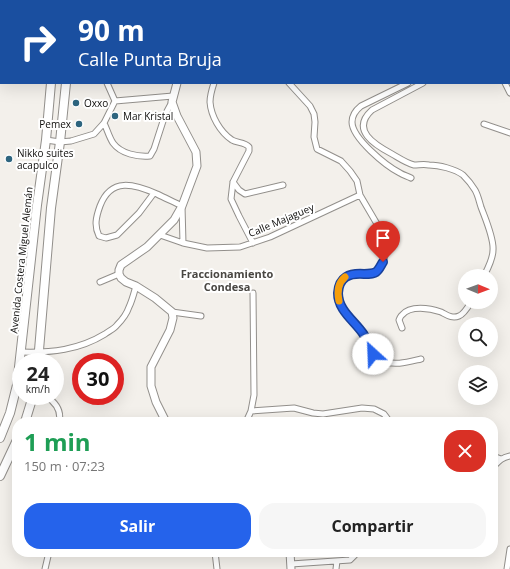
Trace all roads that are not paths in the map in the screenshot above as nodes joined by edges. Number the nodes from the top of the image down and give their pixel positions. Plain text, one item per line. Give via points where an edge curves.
1 (51, 84) edge
2 (66, 84) edge
3 (108, 84) edge
4 (177, 84) edge
5 (214, 84) edge
6 (290, 84) edge
7 (406, 84) edge
8 (421, 84) edge
9 (506, 84) edge
10 (510, 93) edge
11 (172, 99) junction
12 (115, 101) junction
13 (104, 123) junction
14 (484, 124) dead end
15 (510, 133) edge
16 (46, 140) junction
17 (60, 142) junction
18 (411, 178) dead end
19 (232, 185) junction
20 (283, 185) dead end
21 (154, 193) junction
22 (360, 195) junction
23 (182, 206) junction
24 (160, 235) junction
25 (183, 243) junction
26 (253, 243) junction
27 (487, 269) edge
28 (119, 274) junction
29 (100, 282) dead end
30 (136, 286) junction
31 (253, 293) dead end
32 (466, 309) edge
33 (172, 312) junction
34 (200, 316) dead end
35 (402, 328) dead end
36 (21, 352) joint
37 (39, 353) junction
38 (421, 359) dead end
39 (12, 405) edge
40 (31, 405) edge
41 (56, 405) edge
42 (251, 411) junction
43 (27, 417) edge
44 (60, 417) edge
45 (164, 417) edge
46 (248, 417) edge
47 (386, 417) edge
48 (0, 438) edge
49 (12, 451) edge
50 (510, 456) edge
51 (498, 458) edge
52 (501, 459) junction
53 (498, 462) edge
54 (0, 476) edge
55 (510, 549) edge
56 (48, 557) edge
57 (216, 557) edge
58 (290, 557) edge
59 (353, 557) edge
60 (337, 561) junction
61 (291, 567) edge
62 (45, 569) edge
63 (217, 569) edge
64 (336, 569) edge
65 (507, 569) edge

1 - 16 main road, Avenida Costera Miguel Alemán
2 - 17 main road
3 - 12 street
4 - 11 main road
5 - 19 street via 210,102 218,126 233,141 249,147
6 - 22 street via 314,114 317,149 341,161 357,181
7 - 18 street via 361,106 356,110 352,123 354,131 364,145 399,173
8 - 27 street via 372,110 364,120 365,133 378,146 406,162 451,169 464,176 475,191 491,233 494,250
9 - 10 street
11 - 12 street
11 - 13 street via 150,156 126,153 118,148
11 - 23 main road via 177,116 196,152 197,166
12 - 13 street
13 - 17 street via 94,134
14 - 15 street
16 - 17 street
16 - 36 main road, Avenida Costera Miguel Alemán
17 - 37 main road via 51,208
19 - 20 street via 245,194
19 - 26 street via 231,199
21 - 21 street via 129,185 112,189 103,198 97,215 96,229 99,236 106,238 117,235
21 - 23 street
22 - 26 street, Calle Majaguey
22 - 38 street via 387,241 388,248 376,273 344,277 339,286 340,303 364,334 373,354 380,361 400,364
23 - 24 main road via 174,220
23 - 25 street
24 - 25 street, Calle Majaguey
24 - 28 main road via 121,265
25 - 26 street, Calle Majaguey via 207,248 240,247
28 - 29 street
28 - 30 main road via 126,282
30 - 33 main road
30 - 37 street via 130,307 115,328 77,347
31 - 42 street via 254,395
32 - 35 street via 460,316 453,317 436,311 412,308 399,320
33 - 34 street
33 - 45 main road via 170,330 151,367 151,386
36 - 37 street
39 - 48 main road, Avenida Costera Miguel Alemán
40 - 43 main road
41 - 44 street
42 - 46 street
42 - 47 street via 294,408 323,414 374,409
49 - 54 main road
50 - 52 street
51 - 52 street
52 - 53 street
55 - 65 street
56 - 62 street
57 - 63 street
58 - 61 main road
59 - 60 street via 350,560
60 - 61 street
60 - 64 street

